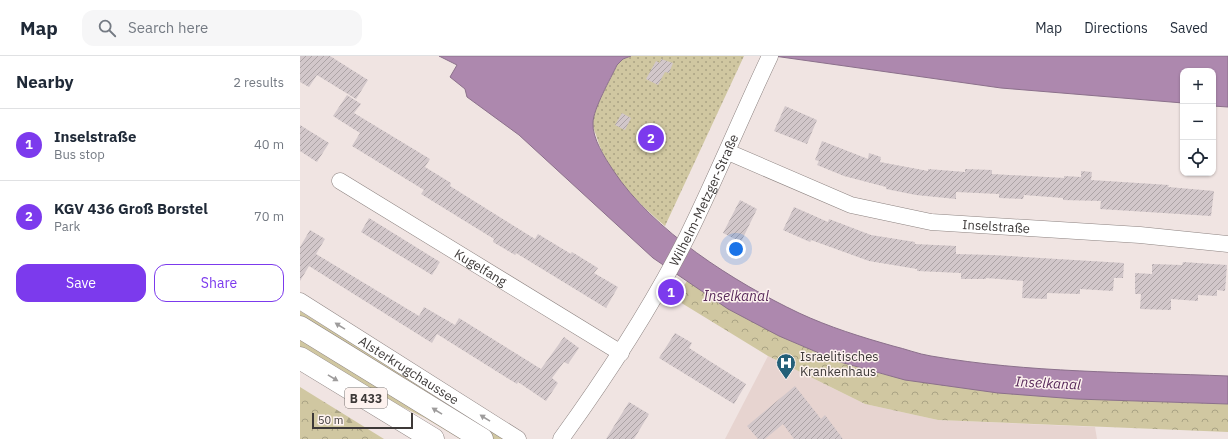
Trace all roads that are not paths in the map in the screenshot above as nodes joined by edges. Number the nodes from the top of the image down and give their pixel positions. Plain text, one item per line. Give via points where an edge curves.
1 (769, 59) edge
2 (728, 152) junction
3 (340, 182) dead end
4 (1228, 244) edge
5 (300, 301) edge
6 (300, 327) edge
7 (622, 353) junction
8 (300, 358) edge
9 (433, 439) edge
10 (482, 439) edge
11 (518, 439) edge
12 (561, 439) edge

1 - 2 street, Wilhelm-Metzger-Straße
2 - 4 street, Inselstraße via 851,205 931,222 1140,235
2 - 7 street, Wilhelm-Metzger-Straße via 687,237
3 - 7 street, Kugelfang
11 -> 5 street, Alsterkrugchaussee
10 -> 6 main road, Alsterkrugchaussee
7 - 12 street, Wilhelm-Metzger-Straße
8 -> 9 main road, B 433

